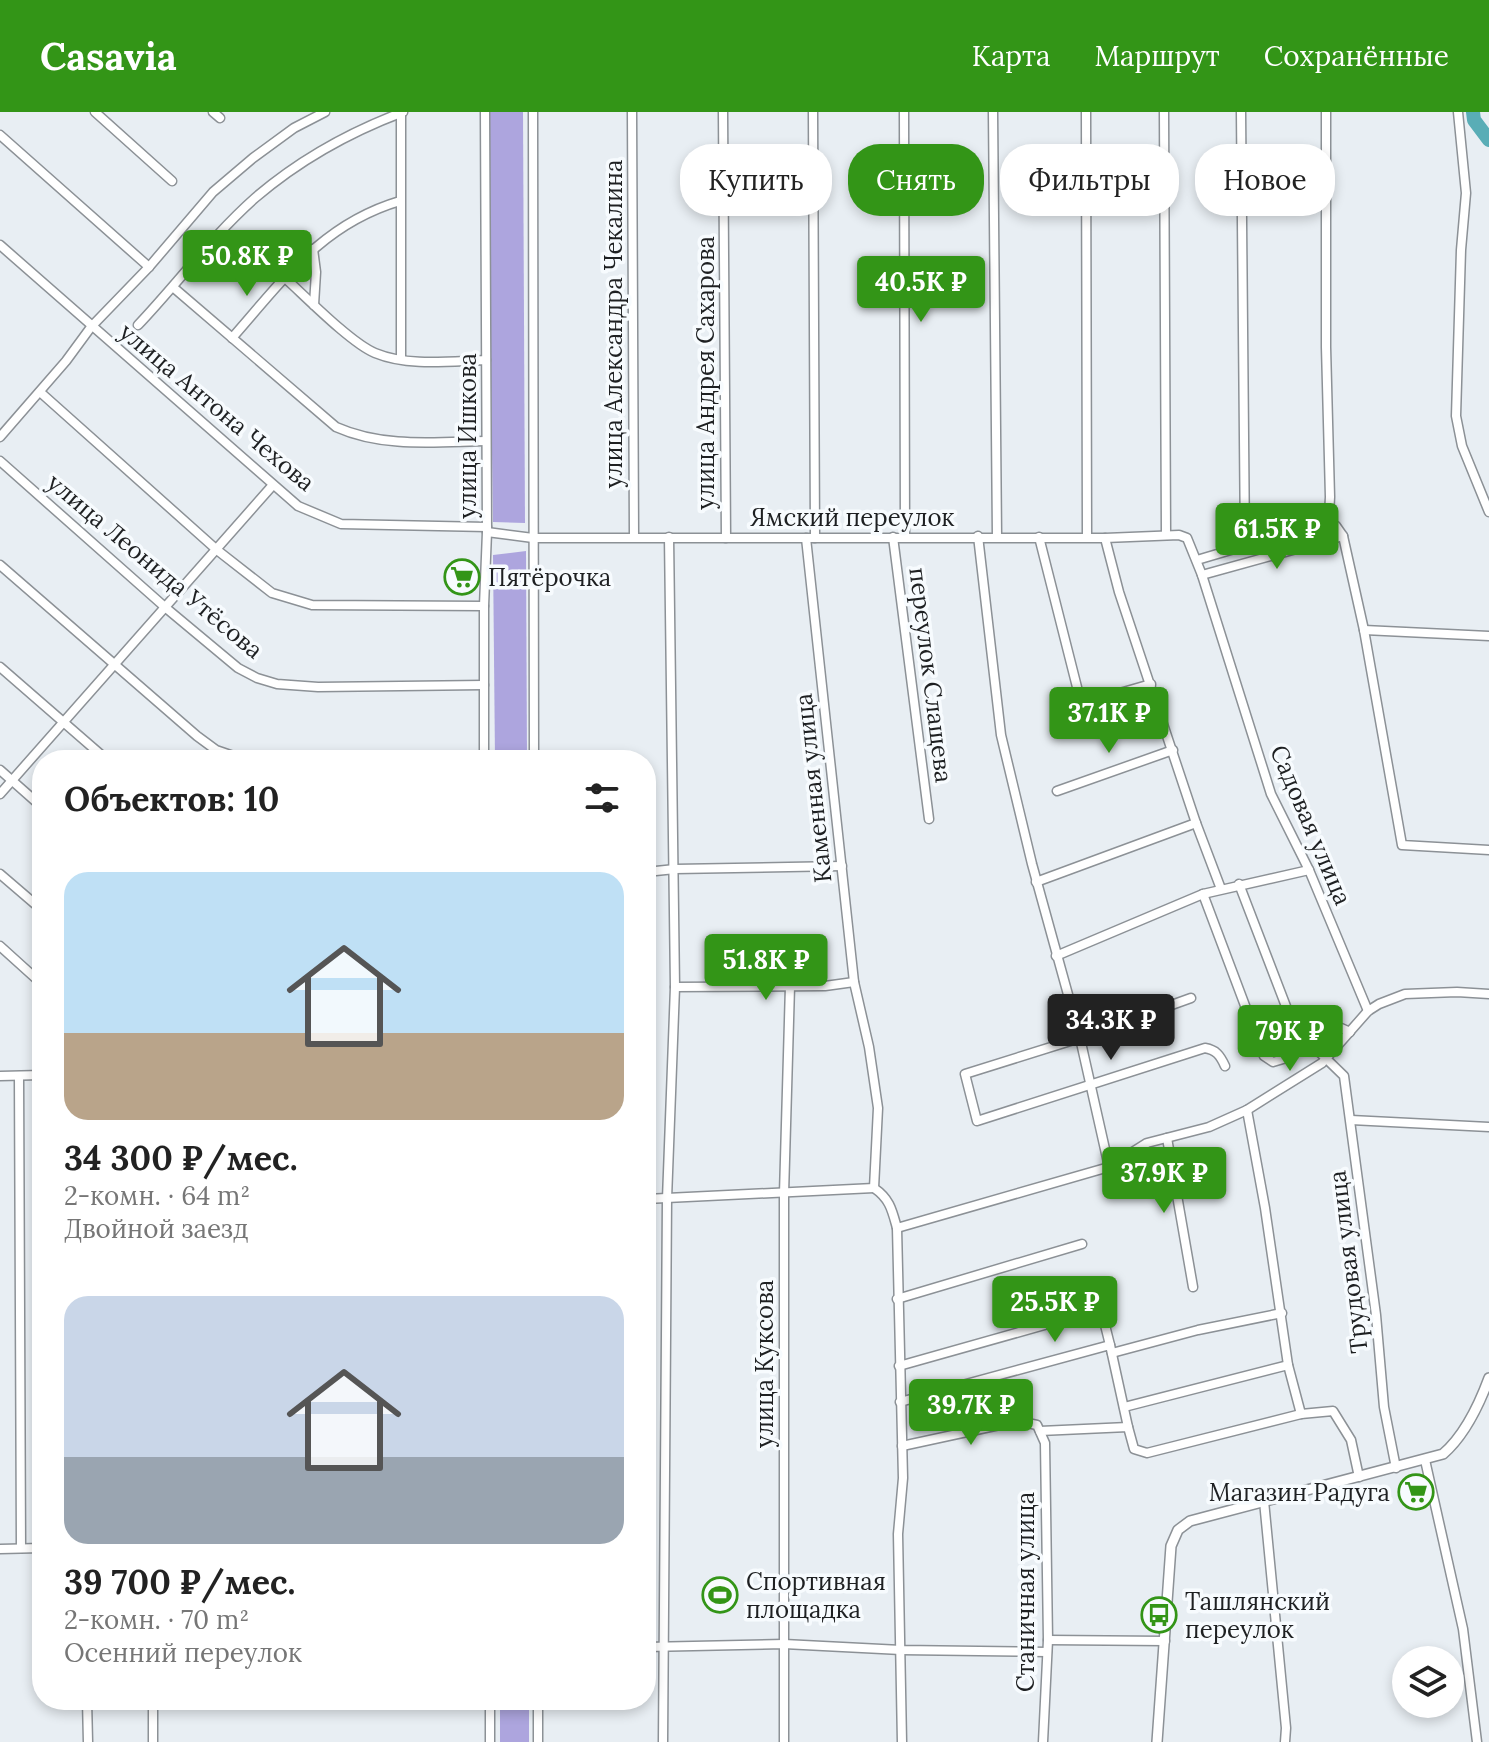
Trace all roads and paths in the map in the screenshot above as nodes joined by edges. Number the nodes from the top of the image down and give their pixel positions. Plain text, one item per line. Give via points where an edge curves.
1 (95, 112) edge
2 (325, 112) edge
3 (402, 112) edge
4 (485, 112) edge
5 (533, 112) edge
6 (632, 112) edge
7 (723, 112) edge
8 (813, 112) edge
9 (904, 112) edge
10 (993, 112) edge
11 (1086, 112) edge
12 (1164, 112) edge
13 (1241, 112) edge
14 (1326, 112) edge
15 (1458, 112) edge
16 (0, 135) edge
17 (172, 181) dead end
18 (400, 201) junction
19 (0, 245) edge
20 (313, 249) junction
21 (149, 267) junction
22 (285, 278) junction
23 (174, 288) junction
24 (314, 305) junction
25 (138, 325) dead end
26 (91, 327) junction
27 (232, 338) junction
28 (401, 358) junction
29 (486, 360) junction
30 (40, 392) junction
31 (0, 437) edge
32 (486, 441) junction
33 (0, 461) edge
34 (272, 486) junction
35 (1489, 512) edge
36 (1325, 522) junction
37 (487, 529) junction
38 (1169, 535) junction
39 (634, 536) junction
40 (905, 536) junction
41 (978, 536) junction
42 (1343, 536) junction
43 (669, 537) junction
44 (893, 537) junction
45 (997, 537) junction
46 (1039, 537) junction
47 (1087, 537) junction
48 (533, 538) junction
49 (726, 538) junction
50 (810, 538) junction
51 (1105, 538) junction
52 (1245, 546) junction
53 (217, 550) junction
54 (1197, 560) junction
55 (0, 565) edge
56 (1202, 575) junction
57 (484, 606) junction
58 (166, 608) junction
59 (1364, 630) junction
60 (1489, 636) edge
61 (114, 664) junction
62 (0, 667) edge
63 (1151, 684) junction
64 (484, 685) junction
65 (64, 722) junction
66 (38, 750) edge
67 (96, 750) edge
68 (216, 750) edge
69 (484, 750) edge
70 (534, 750) edge
71 (1173, 750) junction
72 (32, 757) edge
73 (0, 770) edge
74 (11, 780) junction
75 (1057, 791) dead end
76 (0, 794) edge
77 (32, 798) edge
78 (929, 819) dead end
79 (1196, 823) junction
80 (1489, 850) edge
81 (842, 866) junction
82 (675, 869) junction
83 (1309, 870) junction
84 (656, 871) edge
85 (0, 874) edge
86 (1036, 882) junction
87 (1239, 884) junction
88 (1221, 889) junction
89 (1203, 894) junction
90 (32, 901) edge
91 (0, 946) edge
92 (1056, 956) junction
93 (32, 975) edge
94 (854, 982) junction
95 (790, 986) junction
96 (675, 987) junction
97 (1489, 994) edge
98 (1191, 998) dead end
99 (1368, 1011) junction
100 (1350, 1032) junction
101 (1080, 1038) junction
102 (1306, 1045) junction
103 (1328, 1058) junction
104 (1225, 1066) dead end
105 (32, 1075) edge
106 (0, 1076) edge
107 (19, 1076) junction
108 (1092, 1086) junction
109 (1247, 1110) junction
110 (1351, 1120) junction
111 (1489, 1127) edge
112 (1167, 1138) junction
113 (1109, 1167) junction
114 (874, 1188) junction
115 (784, 1194) junction
116 (656, 1199) edge
117 (667, 1199) junction
118 (897, 1228) junction
119 (1082, 1244) dead end
120 (1193, 1287) dead end
121 (897, 1299) junction
122 (1282, 1313) junction
123 (1111, 1349) junction
124 (1288, 1365) junction
125 (899, 1366) junction
126 (1489, 1378) edge
127 (900, 1402) junction
128 (1124, 1407) junction
129 (1301, 1414) junction
130 (1128, 1427) junction
131 (1040, 1431) junction
132 (902, 1446) junction
133 (1425, 1460) junction
134 (1396, 1468) junction
135 (1359, 1477) junction
136 (1264, 1501) junction
137 (21, 1548) junction
138 (32, 1548) edge
139 (0, 1549) edge
140 (1048, 1640) junction
141 (1165, 1641) junction
142 (784, 1644) junction
143 (656, 1646) edge
144 (664, 1646) junction
145 (901, 1650) junction
146 (1047, 1652) junction
147 (87, 1710) edge
148 (153, 1710) edge
149 (490, 1710) edge
150 (538, 1710) edge
151 (88, 1742) edge
152 (153, 1742) edge
153 (490, 1742) edge
154 (538, 1742) edge
155 (663, 1742) edge
156 (784, 1742) edge
157 (902, 1742) edge
158 (1043, 1742) edge
159 (1157, 1742) edge
160 (1285, 1742) edge
161 (1477, 1742) edge

1 - 17 street
2 - 21 street via 294,128 213,192
3 - 18 street
3 - 23 street via 335,143 255,198
4 - 29 street, улица Ишкова
5 - 48 street
6 - 39 street, улица Александра Чекалина
7 - 49 street, улица Андрея Сахарова
8 - 50 street, Каменная улица
9 - 40 street
10 - 45 street
11 - 47 street
12 - 38 street
13 - 52 street
14 - 36 street via 1330,497
15 - 35 street via 1466,193 1456,416 1462,446
16 - 21 street
18 - 20 street via 357,218
18 - 28 street
19 - 26 street, улица Антона Чехова
20 - 22 street
20 - 24 street
21 - 26 street
22 - 24 street
22 - 27 street
23 - 25 street
23 - 27 street
24 - 28 street via 375,353
26 - 30 street
26 - 34 street, улица Антона Чехова
27 - 32 street via 319,415 357,437 382,442
28 - 29 street
29 - 32 street, улица Ишкова
30 - 31 street
30 - 53 street
32 - 37 street, улица Ишкова
33 - 58 street, улица Леонида Утёсова
34 - 37 street, улица Антона Чехова via 298,506 341,524
34 - 53 street
36 - 42 street
36 - 52 street
37 - 48 street, улица Антона Чехова
37 - 57 street, улица Ишкова
38 - 51 street, Ямский переулок
38 - 54 street, Садовая улица via 1187,538
39 - 43 street, Ямский переулок
39 - 48 street, Ямский переулок
40 - 41 street, Ямский переулок
40 - 44 street, Ямский переулок
41 - 45 street, Ямский переулок
41 - 86 street via 1001,735
42 - 56 street
42 - 59 street
43 - 49 street, Ямский переулок
43 - 82 street
44 - 50 street, Ямский переулок
44 - 78 street, переулок Слащева
45 - 46 street, Ямский переулок
46 - 47 street, Ямский переулок
46 - 63 street via 1085,703
47 - 51 street, Ямский переулок
48 - 70 street
49 - 50 street, Ямский переулок
50 - 81 street, Каменная улица
51 - 63 street
52 - 54 street
53 - 57 street via 272,593 312,605
53 - 58 street
54 - 56 street, Садовая улица
55 - 61 street
56 - 83 street, Садовая улица via 1271,794
57 - 64 street, улица Ишкова
58 - 61 street
58 - 64 street, улица Леонида Утёсова via 238,668 277,684
59 - 60 street
59 - 80 street via 1402,845
61 - 65 street
61 - 68 street
62 - 65 street
63 - 71 street
64 - 69 street, улица Ишкова
65 - 66 street
65 - 67 street
71 - 75 street
71 - 79 street
72 - 74 street
73 - 74 street
74 - 76 street
74 - 77 street
79 - 86 street
79 - 88 street
81 - 82 street
81 - 94 street, Каменная улица
82 - 84 street
82 - 96 street
83 - 87 street
83 - 99 street, Садовая улица
85 - 90 street
86 - 92 street
87 - 88 street
87 - 102 street
88 - 89 street
89 - 92 street
89 - 102 street via 1264,1056 1273,1062
91 - 93 street
92 - 101 street
94 - 95 street
94 - 114 street, Каменная улица via 878,1108
95 - 96 street
95 - 115 street, улица Куксова
96 - 117 street
97 - 99 street via 1405,994
98 - 101 street
99 - 100 street
100 - 102 street via 1330,1027
100 - 103 street
101 - 108 street
101 - 108 street via 965,1074 977,1121
102 - 103 street
103 - 109 street
103 - 110 street, Трудовая улица via 1344,1076
104 - 108 street via 1213,1049 1205,1048
105 - 107 street
106 - 107 street
107 - 137 street
108 - 113 street
109 - 112 street
109 - 122 street
110 - 111 street
110 - 134 street, Трудовая улица via 1384,1407
112 - 113 street via 1147,1143
112 - 120 street
113 - 118 street
114 - 115 street
114 - 118 street via 891,1204
115 - 117 street
115 - 142 street, улица Куксова
116 - 117 street
117 - 144 street
118 - 121 street
119 - 121 street
121 - 125 street
122 - 123 street
122 - 124 street
123 - 125 street via 1101,1309
123 - 127 street
123 - 128 street
124 - 128 street
124 - 129 street
125 - 127 street
126 - 133 street via 1454,1444
127 - 132 street
128 - 130 street
129 - 130 street via 1147,1453 1134,1449
129 - 135 street via 1333,1411 1351,1440
130 - 131 street
131 - 132 street via 1037,1425 1018,1421
131 - 140 street, Станичная улица via 1045,1443
132 - 145 street
133 - 134 street
133 - 161 street via 1463,1629
134 - 135 street
135 - 136 street
136 - 141 street via 1190,1521 1178,1530 1171,1546
136 - 160 street
137 - 138 street
137 - 139 street
140 - 141 street
140 - 146 street, Станичная улица
141 - 159 street
142 - 144 street
142 - 145 street
142 - 156 street, улица Куксова
143 - 144 street
144 - 155 street
145 - 146 street
145 - 157 street
146 - 158 street, Станичная улица
147 - 151 street
148 - 152 street
149 - 153 street
150 - 154 street

